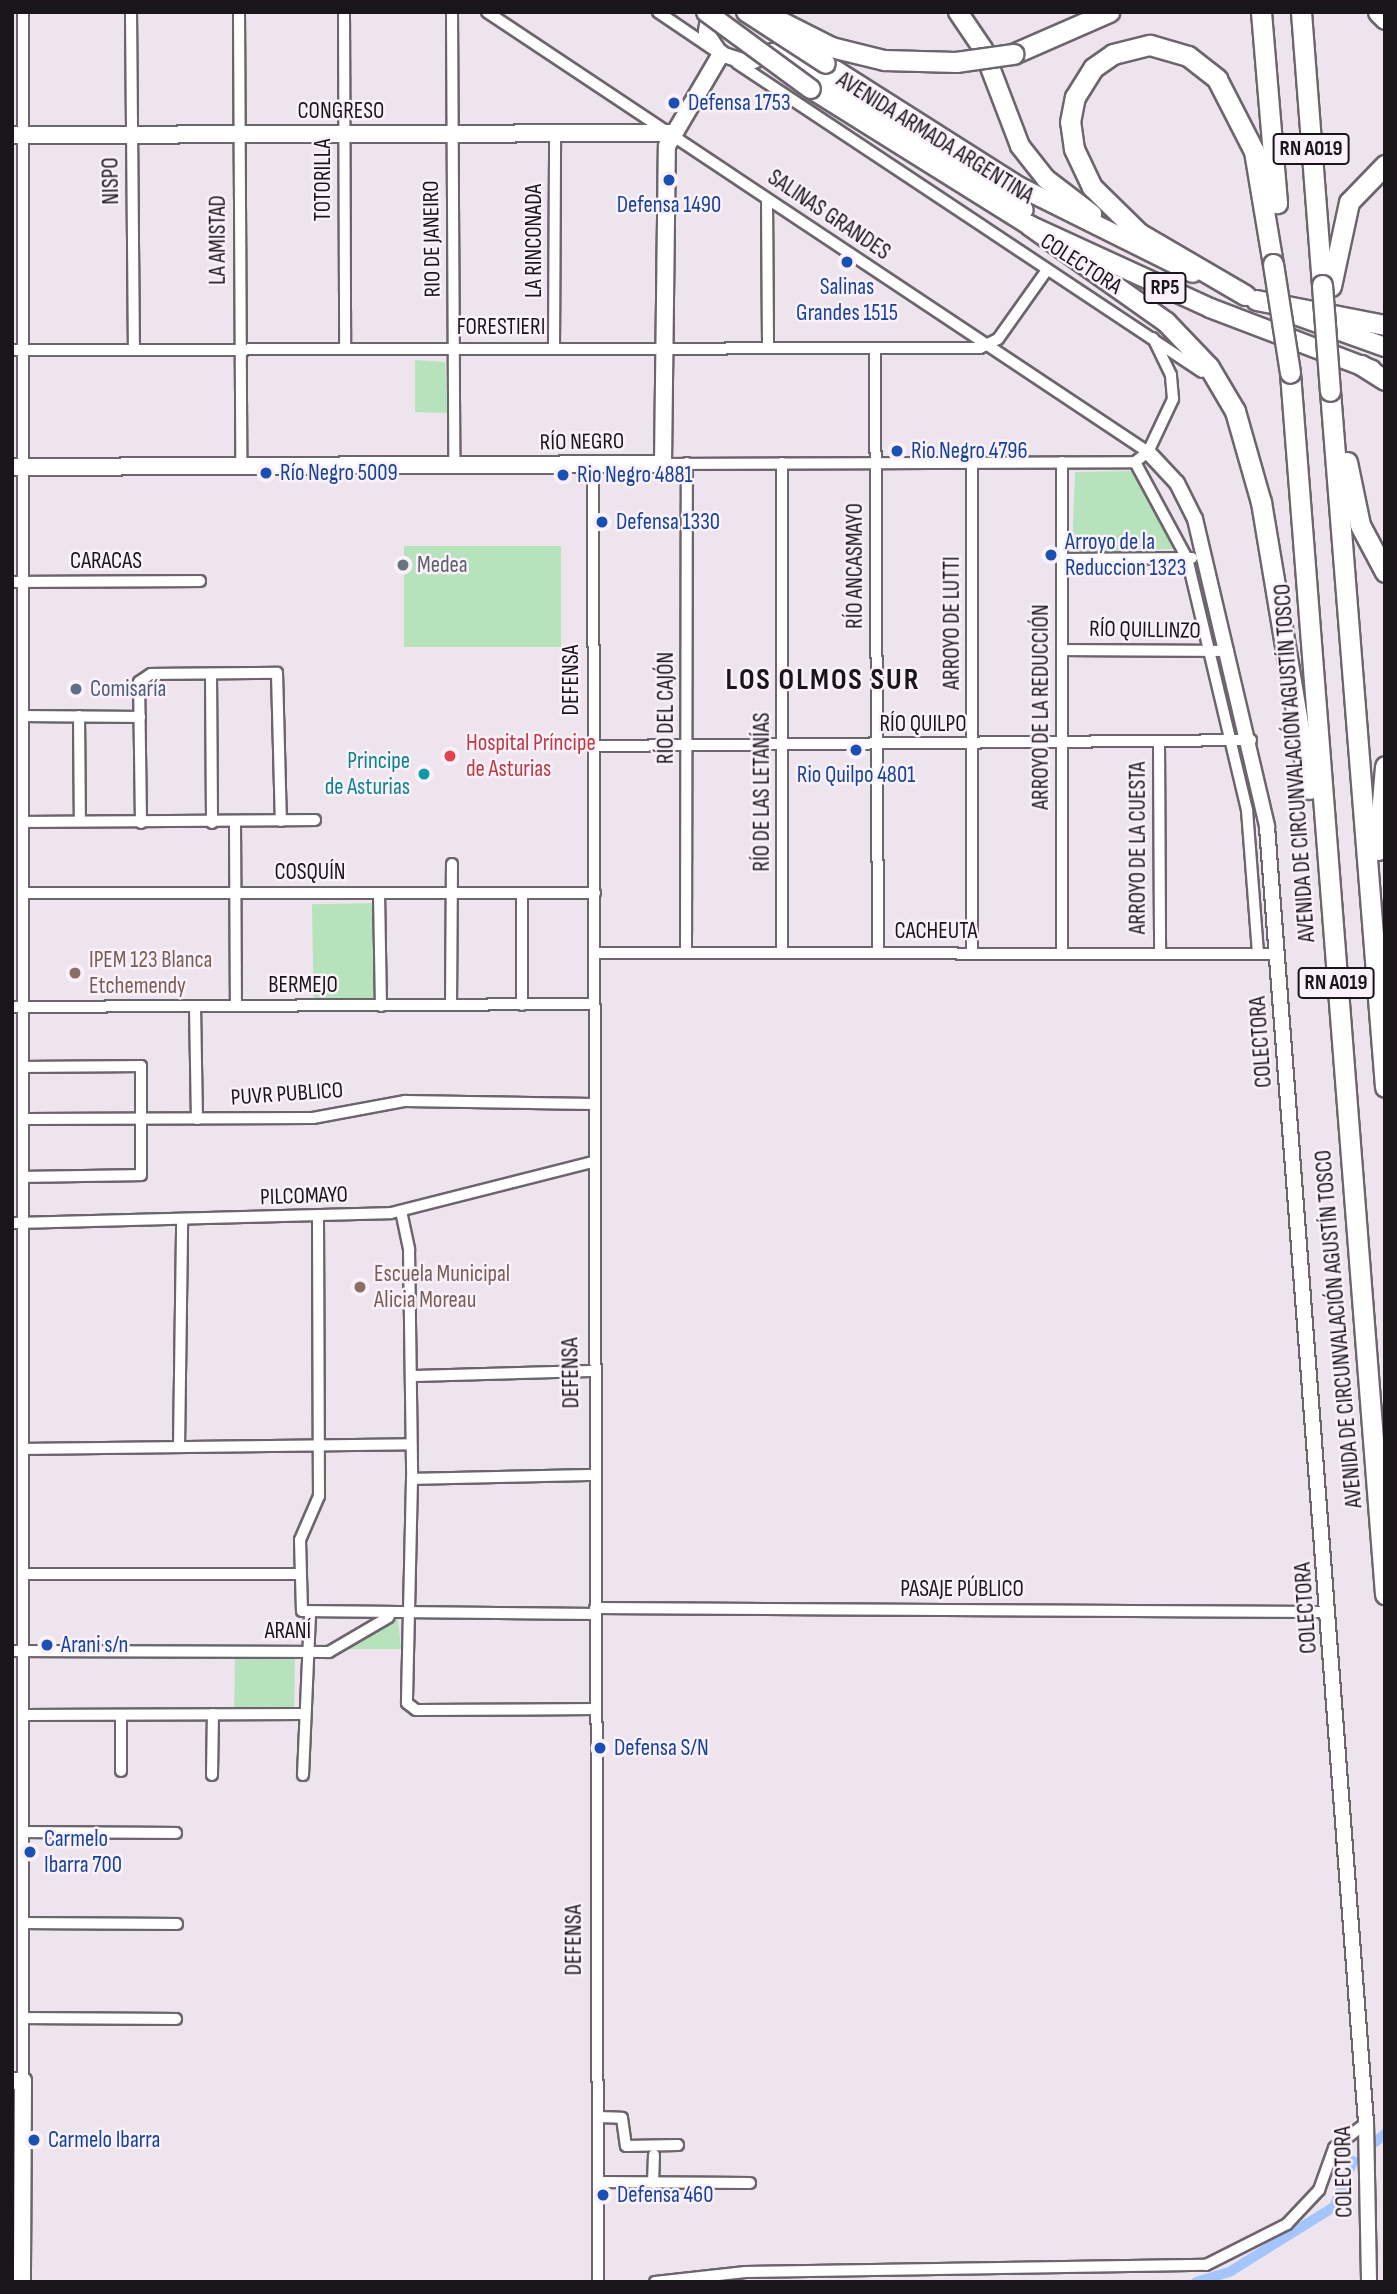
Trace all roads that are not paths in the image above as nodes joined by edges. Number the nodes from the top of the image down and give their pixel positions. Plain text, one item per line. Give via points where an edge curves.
1 (23, 12) edge
2 (131, 12) edge
3 (239, 12) edge
4 (344, 12) edge
5 (452, 12) edge
6 (487, 12) edge
7 (658, 12) edge
8 (707, 12) edge
9 (746, 12) edge
10 (762, 12) edge
11 (958, 12) edge
12 (1109, 12) edge
13 (1261, 12) edge
14 (1301, 12) edge
15 (1378, 12) edge
16 (783, 13) edge
17 (1385, 19) edge
18 (772, 53) junction
19 (726, 57) junction
20 (669, 133) junction
21 (131, 134) junction
22 (239, 134) junction
23 (344, 134) junction
24 (452, 134) junction
25 (555, 134) junction
26 (17, 135) edge
27 (1385, 165) edge
28 (767, 199) junction
29 (1029, 225) junction
30 (17, 241) edge
31 (1168, 262) junction
32 (1277, 265) junction
33 (1047, 270) junction
34 (1326, 287) junction
35 (1250, 297) junction
36 (1385, 325) edge
37 (1153, 337) junction
38 (989, 346) junction
39 (1303, 347) junction
40 (1385, 347) edge
41 (345, 348) junction
42 (454, 348) junction
43 (554, 348) junction
44 (665, 348) junction
45 (768, 348) junction
46 (875, 348) junction
47 (134, 349) junction
48 (240, 349) junction
49 (18, 350) edge
50 (1360, 365) joint
51 (1385, 378) edge
52 (1335, 393) junction
53 (1235, 411) junction
54 (1148, 452) junction
55 (972, 462) junction
56 (1062, 462) junction
57 (1135, 462) junction
58 (782, 463) junction
59 (875, 463) junction
60 (663, 464) junction
61 (687, 464) junction
62 (593, 465) junction
63 (454, 466) junction
64 (18, 467) edge
65 (241, 467) junction
66 (1187, 558) junction
67 (1205, 558) junction
68 (1062, 559) junction
69 (1385, 572) edge
70 (200, 581) dead end
71 (18, 582) edge
72 (1062, 650) junction
73 (1209, 652) junction
74 (1228, 652) junction
75 (211, 674) junction
76 (18, 684) edge
77 (24, 716) junction
78 (79, 716) junction
79 (140, 717) junction
80 (1251, 740) junction
81 (687, 744) junction
82 (1063, 744) junction
83 (1159, 744) junction
84 (1230, 744) junction
85 (783, 745) junction
86 (877, 745) junction
87 (973, 745) junction
88 (595, 746) junction
89 (1385, 766) edge
90 (18, 794) edge
91 (315, 820) dead end
92 (80, 821) junction
93 (281, 821) junction
94 (24, 822) junction
95 (141, 823) junction
96 (212, 823) junction
97 (235, 823) junction
98 (452, 864) dead end
99 (24, 893) junction
100 (235, 893) junction
101 (379, 893) junction
102 (452, 893) junction
103 (522, 893) junction
104 (595, 893) junction
105 (686, 952) junction
106 (782, 952) junction
107 (877, 952) junction
108 (972, 952) junction
109 (1062, 952) junction
110 (1160, 952) junction
111 (1258, 952) junction
112 (595, 953) junction
113 (1278, 954) junction
114 (1376, 973) junction
115 (594, 1004) junction
116 (451, 1005) junction
117 (522, 1005) junction
118 (195, 1006) junction
119 (236, 1006) junction
120 (381, 1006) junction
121 (12, 1007) edge
122 (25, 1007) junction
123 (25, 1067) junction
124 (1385, 1087) edge
125 (593, 1104) junction
126 (25, 1119) junction
127 (141, 1119) junction
128 (197, 1119) junction
129 (593, 1162) junction
130 (25, 1177) junction
131 (401, 1211) junction
132 (318, 1218) junction
133 (25, 1220) junction
134 (182, 1221) junction
135 (12, 1223) edge
136 (1356, 1231) junction
137 (594, 1371) junction
138 (411, 1376) junction
139 (12, 1439) edge
140 (25, 1444) junction
141 (411, 1444) junction
142 (318, 1445) junction
143 (179, 1447) junction
144 (595, 1475) junction
145 (412, 1479) junction
146 (12, 1544) edge
147 (26, 1544) junction
148 (26, 1574) junction
149 (298, 1574) junction
150 (1385, 1594) edge
151 (595, 1611) junction
152 (1329, 1612) junction
153 (310, 1616) junction
154 (391, 1616) junction
155 (409, 1616) junction
156 (18, 1651) edge
157 (305, 1652) junction
158 (596, 1709) junction
159 (213, 1714) junction
160 (304, 1714) junction
161 (24, 1715) junction
162 (121, 1715) junction
163 (121, 1771) dead end
164 (212, 1775) dead end
165 (303, 1775) dead end
166 (23, 1832) junction
167 (176, 1833) dead end
168 (18, 1864) edge
169 (23, 1923) junction
170 (177, 1924) dead end
171 (23, 2018) junction
172 (176, 2019) dead end
173 (18, 2081) edge
174 (598, 2117) junction
175 (1366, 2123) junction
176 (678, 2145) dead end
177 (654, 2155) dead end
178 (598, 2182) junction
179 (653, 2183) junction
180 (750, 2183) dead end
181 (22, 2282) edge
182 (598, 2282) edge
183 (655, 2282) edge
184 (1369, 2282) edge

1 - 26 street
2 - 21 street, NISPO
3 - 22 street, LA AMISTAD
4 - 23 street, TOTORILLA
5 - 24 street, RIO DE JANEIRO
6 - 20 street, SALINAS GRANDES
7 - 19 street, COLECTORA
8 - 19 street via 706,32
8 - 29 main road, AVENIDA ARMADA ARGENTINA / RP5, bridge via 811,89
9 - 31 main road, AVENIDA ARMADA ARGENTINA / RP5, bridge via 1020,187
10 - 12 highway, bridge via 831,47 884,60 946,63 1013,54
11 - 31 main road via 983,49 1010,129 1039,171 1075,203
13 - 32 highway, AVENIDA DE CIRCUNVALACIÓN AGUSTÍN TOSCO / RN A019
14 - 34 highway, RN A019
15 - 17 highway
16 - 18 street
18 - 19 street via 749,63
18 - 39 main road via 782,53 1038,218
19 - 20 main road
19 - 33 street, COLECTORA
20 - 25 main road, CONGRESO
20 - 28 street, SALINAS GRANDES
20 - 44 main road
21 - 22 main road, CONGRESO
21 - 26 main road, CONGRESO
21 - 47 street, NISPO
22 - 23 main road, CONGRESO
22 - 48 street, LA AMISTAD
23 - 24 main road, CONGRESO
23 - 41 street, TOTORILLA
24 - 25 main road, CONGRESO
24 - 42 street, RIO DE JANEIRO
25 - 43 street, LA RINCONADA
26 - 30 street
27 - 34 highway via 1349,202
28 - 38 street, SALINAS GRANDES
28 - 45 street
29 - 39 main road, AVENIDA ARMADA ARGENTINA / RP5
29 - 53 highway via 1166,322 1209,367
30 - 49 street
31 - 35 main road, AVENIDA ARMADA ARGENTINA / RP5
32 - 35 highway via 1254,150 1217,79 1188,56 1150,45 1124,49 1093,68 1075,97 1070,122 1074,149 1092,187 1139,233
32 - 136 highway, AVENIDA DE CIRCUNVALACIÓN AGUSTÍN TOSCO / RN A019, bridge via 1290,373
33 - 37 street, COLECTORA
33 - 38 street
34 - 52 highway, RN A019, bridge via 1326,337
35 - 36 highway
35 - 40 main road, AVENIDA ARMADA ARGENTINA / RP5
37 - 53 street, COLECTORA via 1196,366
37 - 54 street via 1171,375 1173,398
38 - 46 street, FORESTIERI
38 - 54 street, SALINAS GRANDES
39 - 50 main road, AVENIDA ARMADA ARGENTINA / RP5
41 - 42 street, FORESTIERI
41 - 48 street, FORESTIERI
42 - 43 street, FORESTIERI
42 - 63 street, RIO DE JANEIRO
43 - 44 street, FORESTIERI
44 - 45 street, FORESTIERI
44 - 60 main road
45 - 46 street, FORESTIERI
46 - 59 street, RÍO ANCASMAYO
47 - 48 street, FORESTIERI
47 - 49 street, FORESTIERI
48 - 65 street, LA AMISTAD
49 - 64 street
50 - 51 highway
52 - 69 highway via 1354,501
52 - 114 highway, RN A019
53 - 136 highway via 1261,502 1308,776 1339,1149
54 - 57 street
54 - 67 street, COLECTORA via 1184,494
55 - 56 street, RÍO NEGRO
55 - 59 street, RÍO NEGRO
55 - 87 street, ARROYO DE LUTTI
56 - 57 street, RÍO NEGRO
56 - 68 street, ARROYO DE LA REDUCCIÓN
57 - 66 street
58 - 59 street, RÍO NEGRO
58 - 61 street, RÍO NEGRO
58 - 85 street, RÍO DE LAS LETANÍAS
59 - 86 street, RÍO ANCASMAYO
60 - 61 street, RÍO NEGRO
60 - 62 main road, RÍO NEGRO
61 - 81 street, RÍO DEL CAJÓN
62 - 63 main road, RÍO NEGRO
62 - 88 street, DEFENSA
63 - 65 main road, RÍO NEGRO
64 - 65 main road, RÍO NEGRO
64 - 71 street
66 - 67 street
66 - 68 street
66 - 73 street
67 - 74 street, COLECTORA
68 - 72 street, ARROYO DE LA REDUCCIÓN
70 - 71 street, CARACAS
71 - 76 street
72 - 73 street, RÍO QUILLINZO
72 - 82 street, ARROYO DE LA REDUCCIÓN
73 - 74 street, RÍO QUILLINZO
73 - 84 street
74 - 80 street, COLECTORA
75 - 79 street via 145,675
75 - 93 street via 279,677
75 - 96 street
76 - 77 street
77 - 78 street
77 - 90 street
78 - 79 street
78 - 92 street
79 - 95 street
80 - 84 street, RÍO QUILPO
80 - 113 street, COLECTORA via 1267,827
81 - 85 street, RÍO QUILPO
81 - 88 street, RÍO QUILPO
81 - 105 street, RÍO DEL CAJÓN
82 - 83 street, RÍO QUILPO
82 - 87 street, RÍO QUILPO
82 - 109 street, ARROYO DE LA REDUCCIÓN
83 - 84 street, RÍO QUILPO
83 - 110 street, ARROYO DE LA CUESTA
84 - 111 street via 1250,833
85 - 86 street, RÍO QUILPO
85 - 106 street, RÍO DE LAS LETANÍAS
86 - 87 street, RÍO QUILPO
86 - 107 street, RÍO ANCASMAYO
87 - 108 street, ARROYO DE LUTTI
88 - 104 street, DEFENSA
89 - 114 highway via 1377,822 1382,898
90 - 94 street
91 - 93 street
92 - 94 street
92 - 95 street
93 - 97 street
94 - 99 street
95 - 96 street
96 - 97 street
97 - 100 street
98 - 102 street
99 - 100 street, COSQUÍN
99 - 122 street
100 - 101 street, COSQUÍN
100 - 119 street
101 - 102 street, COSQUÍN
101 - 120 street
102 - 103 street, COSQUÍN
102 - 116 street
103 - 104 street, COSQUÍN
103 - 117 street
104 - 112 street, DEFENSA
105 - 106 street, CACHEUTA
105 - 112 street, CACHEUTA
106 - 107 street, CACHEUTA
107 - 108 street, CACHEUTA
108 - 109 street, CACHEUTA
109 - 110 street, CACHEUTA
110 - 111 street, CACHEUTA
111 - 113 street, CACHEUTA
112 - 115 street, DEFENSA
113 - 152 street, COLECTORA
114 - 124 highway, RN A019
115 - 117 street, BERMEJO
115 - 125 street, DEFENSA
116 - 117 street, BERMEJO
116 - 120 street, BERMEJO
118 - 119 street, BERMEJO
118 - 122 street, BERMEJO
118 - 128 street
119 - 120 street, BERMEJO
121 - 122 street, BERMEJO
122 - 123 street
123 - 126 street
123 - 127 street via 141,1066
125 - 128 street, PUVR PUBLICO via 405,1101 313,1118
125 - 129 street, DEFENSA
126 - 127 street, PUVR PUBLICO
126 - 130 street
127 - 128 street, PUVR PUBLICO
127 - 130 street via 141,1175
129 - 131 street, PILCOMAYO
129 - 137 street, DEFENSA
130 - 133 street
131 - 132 street, PILCOMAYO
131 - 138 street via 409,1250
132 - 134 street, PILCOMAYO
132 - 142 street
133 - 134 street, PILCOMAYO
133 - 135 street, PILCOMAYO
133 - 140 street
134 - 143 street
136 - 150 highway, AVENIDA DE CIRCUNVALACIÓN AGUSTÍN TOSCO / RN A019
137 - 138 street
137 - 144 street, DEFENSA
138 - 141 street
139 - 140 street
140 - 143 street
140 - 147 street
141 - 142 street
141 - 145 street
142 - 143 street
142 - 149 street via 318,1502 301,1530
144 - 145 street
144 - 151 street, DEFENSA
145 - 155 street
146 - 147 street
147 - 148 street
148 - 149 street
148 - 156 street
149 - 153 street via 302,1612
151 - 152 street, PASAJE PÚBLICO
151 - 155 street
151 - 158 street, DEFENSA
152 - 175 street, COLECTORA
153 - 154 street
153 - 157 street
154 - 155 street
154 - 157 street, ARANÍ via 329,1652
155 - 158 street via 410,1708
156 - 157 street, ARANÍ
156 - 161 street
157 - 160 street
158 - 174 street, DEFENSA
159 - 160 street
159 - 162 street
159 - 164 street
160 - 165 street
161 - 162 street
161 - 166 street
162 - 163 street
166 - 167 street
166 - 168 street
168 - 169 street
169 - 170 street
169 - 171 street
171 - 172 street
171 - 173 street
173 - 181 main road
174 - 176 street via 622,2118 626,2146
174 - 178 street, DEFENSA
175 - 183 street via 1334,2148 1320,2190 1287,2224 1206,2265 745,2272
175 - 184 street, COLECTORA
177 - 179 street
178 - 179 street
178 - 182 street, DEFENSA
179 - 180 street

